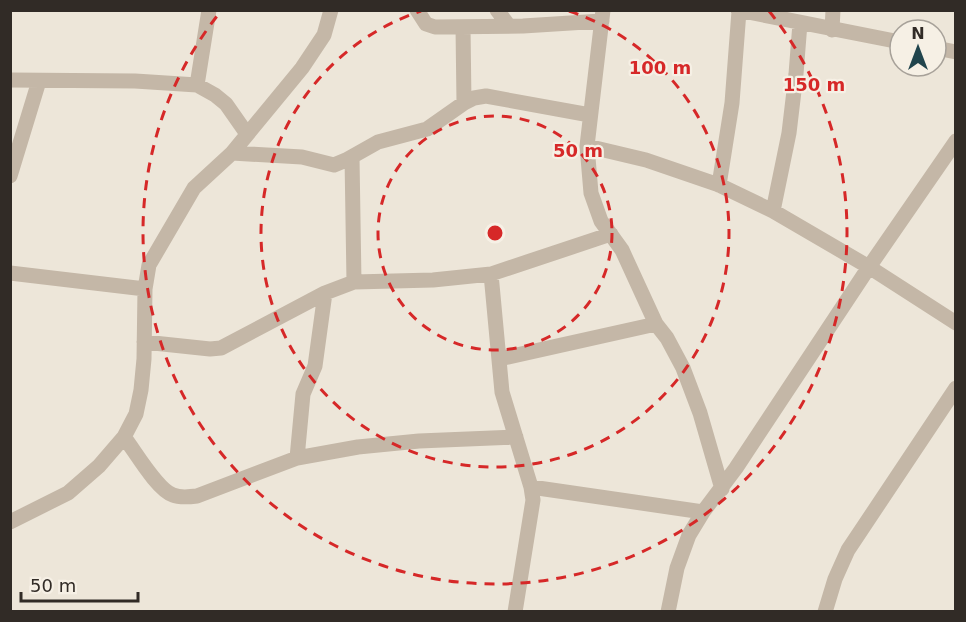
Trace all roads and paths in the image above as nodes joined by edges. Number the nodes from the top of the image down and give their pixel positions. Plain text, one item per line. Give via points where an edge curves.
1 (209, 10) edge
2 (332, 10) edge
3 (417, 10) edge
4 (497, 10) edge
5 (833, 10) edge
6 (738, 11) edge
7 (602, 16) edge
8 (800, 23) junction
9 (509, 26) junction
10 (463, 27) junction
11 (832, 30) junction
12 (888, 40) edge
13 (10, 80) edge
14 (39, 81) junction
15 (197, 85) junction
16 (464, 103) junction
17 (590, 115) junction
18 (248, 134) junction
19 (956, 141) edge
20 (587, 146) junction
21 (232, 153) junction
22 (352, 157) junction
23 (10, 176) edge
24 (718, 185) junction
25 (773, 211) junction
26 (611, 234) junction
27 (869, 267) junction
28 (10, 273) edge
29 (491, 274) junction
30 (354, 282) junction
31 (145, 289) junction
32 (325, 293) junction
33 (956, 323) edge
34 (656, 324) junction
35 (144, 342) junction
36 (499, 359) junction
37 (956, 388) edge
38 (124, 437) junction
39 (516, 437) junction
40 (297, 458) junction
41 (531, 487) junction
42 (722, 489) junction
43 (703, 512) junction
44 (10, 522) edge
45 (515, 612) edge
46 (668, 612) edge
47 (825, 612) edge

1 - 15 street
2 - 18 street via 315,49
3 - 10 street via 426,24
4 - 9 street
5 - 11 street
6 - 8 street
6 - 24 street via 732,103
7 - 9 street
7 - 17 street
8 - 11 street
8 - 25 street via 789,133
9 - 10 street
10 - 16 street
11 - 12 street
13 - 14 street
14 - 15 street
14 - 23 street
15 - 18 street via 226,104
16 - 17 street via 474,98 497,97
16 - 22 street via 427,129 378,142
17 - 20 street
18 - 21 street
19 - 27 street
20 - 24 street via 646,160
20 - 26 street via 591,194 598,215
21 - 22 street via 302,157 334,165
21 - 31 street via 194,188 149,265
22 - 30 street
24 - 25 street
25 - 27 street
26 - 29 street
26 - 34 street
27 - 33 street
27 - 42 street
28 - 31 street
29 - 30 street
29 - 36 street
30 - 32 street
31 - 35 street
32 - 35 street via 220,348
32 - 40 street via 315,366 303,394
34 - 36 street
34 - 42 street via 683,368
35 - 38 street via 136,414
36 - 39 street via 502,392
37 - 47 street via 848,550
38 - 40 street via 163,490 184,497 197,496
38 - 44 street via 68,493
39 - 40 street via 419,441
39 - 41 street
41 - 43 street
41 - 45 street via 532,511
42 - 43 street
43 - 46 street via 682,550

